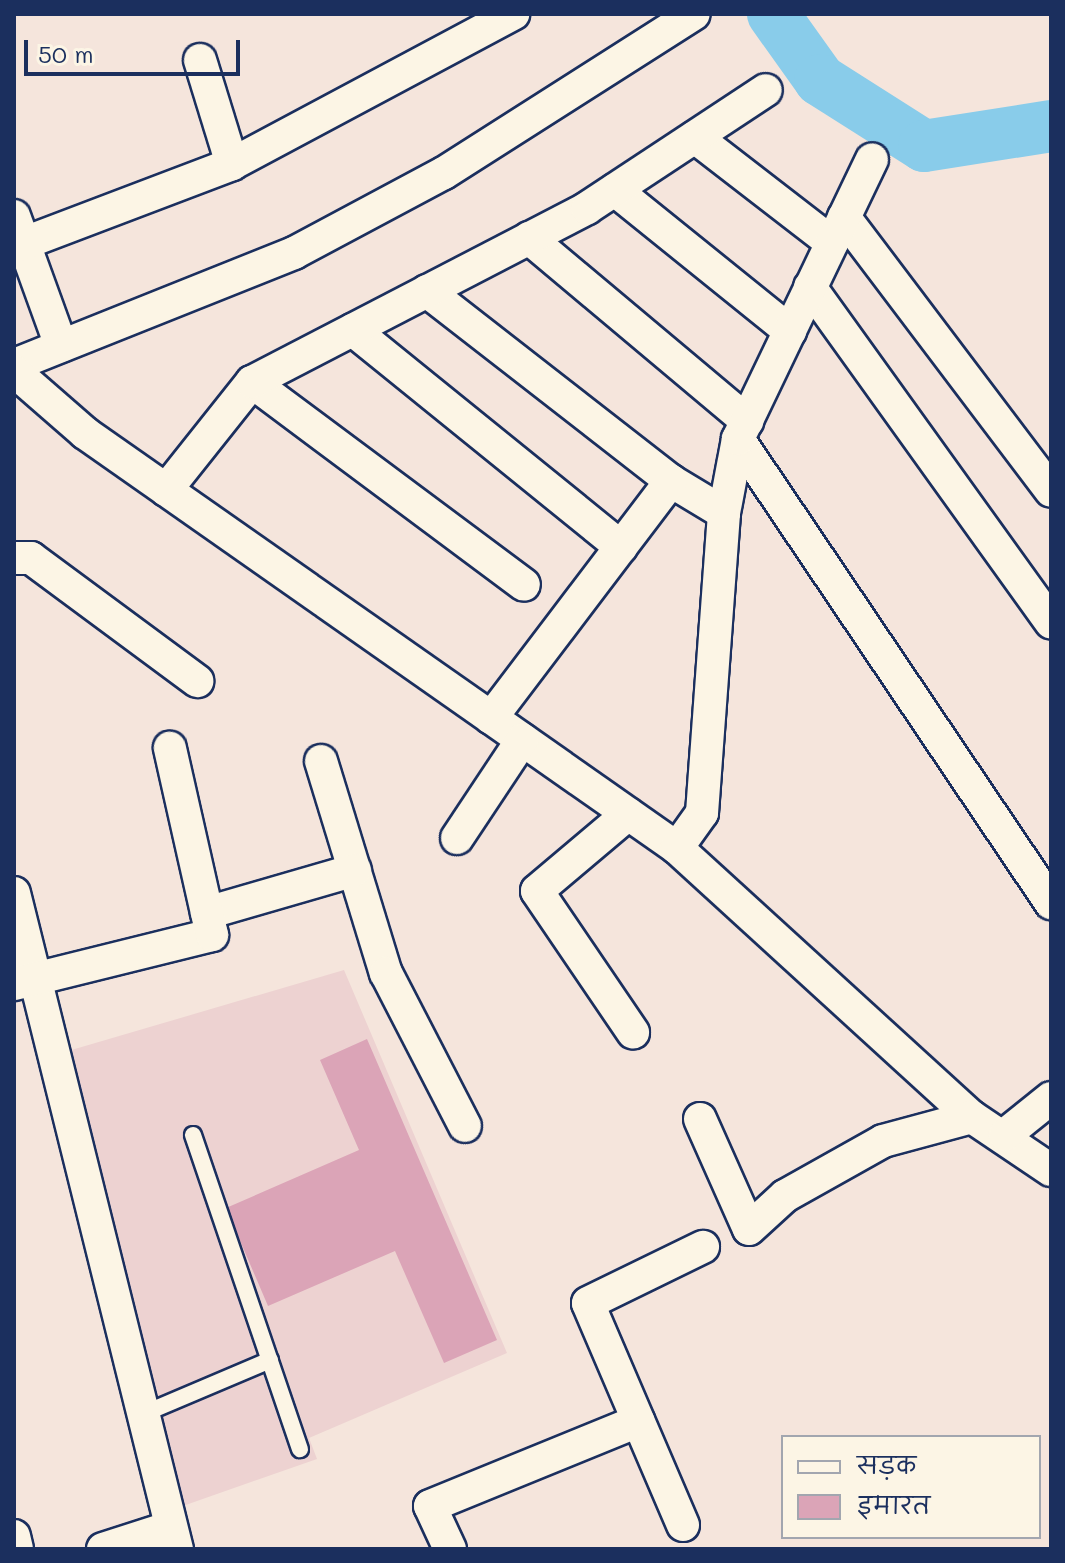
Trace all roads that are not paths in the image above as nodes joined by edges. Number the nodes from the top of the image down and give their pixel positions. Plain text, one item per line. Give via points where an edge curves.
1 (694, 14) edge
2 (508, 15) edge
3 (200, 60) dead end
4 (766, 90) dead end
5 (695, 137) junction
6 (872, 159) dead end
7 (232, 164) junction
8 (615, 190) junction
9 (838, 230) junction
10 (17, 236) edge
11 (529, 238) junction
12 (810, 287) junction
13 (427, 291) junction
14 (353, 330) junction
15 (790, 331) junction
16 (61, 346) junction
17 (14, 365) edge
18 (14, 371) edge
19 (252, 382) junction
20 (742, 430) junction
21 (671, 481) junction
22 (166, 490) junction
23 (1051, 491) edge
24 (724, 513) junction
25 (621, 547) junction
26 (14, 558) edge
27 (524, 585) dead end
28 (1051, 623) edge
29 (197, 681) dead end
30 (491, 718) junction
31 (522, 740) junction
32 (170, 748) dead end
33 (321, 761) dead end
34 (628, 814) junction
35 (457, 838) dead end
36 (677, 848) junction
37 (355, 870) junction
38 (14, 893) edge
39 (1051, 903) edge
40 (207, 913) junction
41 (25, 982) edge
42 (633, 1032) dead end
43 (1051, 1098) edge
44 (972, 1117) junction
45 (700, 1119) dead end
46 (465, 1126) dead end
47 (193, 1135) dead end
48 (1005, 1135) junction
49 (1051, 1170) edge
50 (703, 1247) dead end
51 (270, 1360) junction
52 (143, 1414) junction
53 (638, 1421) junction
54 (300, 1449) dead end
55 (683, 1525) dead end
56 (14, 1536) edge
57 (174, 1538) edge
58 (17, 1549) edge
59 (103, 1549) edge
60 (450, 1549) edge

1 - 16 street via 444,173 294,253
2 - 7 street
3 - 7 street
4 - 5 street
5 - 8 street
5 - 9 street
6 - 9 street
7 - 10 street
8 - 11 street
8 - 15 street
9 - 12 street
9 - 23 street
10 - 16 street
11 - 13 street
11 - 20 street
12 - 15 street
12 - 28 street
13 - 14 street
13 - 21 street
14 - 19 street
14 - 25 street
15 - 20 street
16 - 17 street
18 - 22 street via 85,433
19 - 22 street
19 - 27 street
20 - 24 street
20 - 39 street
21 - 24 street
21 - 25 street
22 - 30 street
24 - 36 street via 702,813
25 - 30 street
26 - 29 street via 31,558
30 - 31 street
31 - 34 street
31 - 35 street
32 - 40 street
33 - 37 street
34 - 36 street
34 - 42 street via 537,891
36 - 44 street
37 - 40 street
37 - 46 street via 386,973
38 - 41 street
40 - 41 street via 212,935
41 - 52 street
43 - 48 street
44 - 45 street via 883,1141 785,1196 749,1229
44 - 48 street
47 - 51 lane
48 - 49 street
50 - 53 street via 588,1303
51 - 52 lane
51 - 54 lane
52 - 57 street
53 - 55 street
53 - 60 street via 430,1506
56 - 58 street
57 - 59 street

